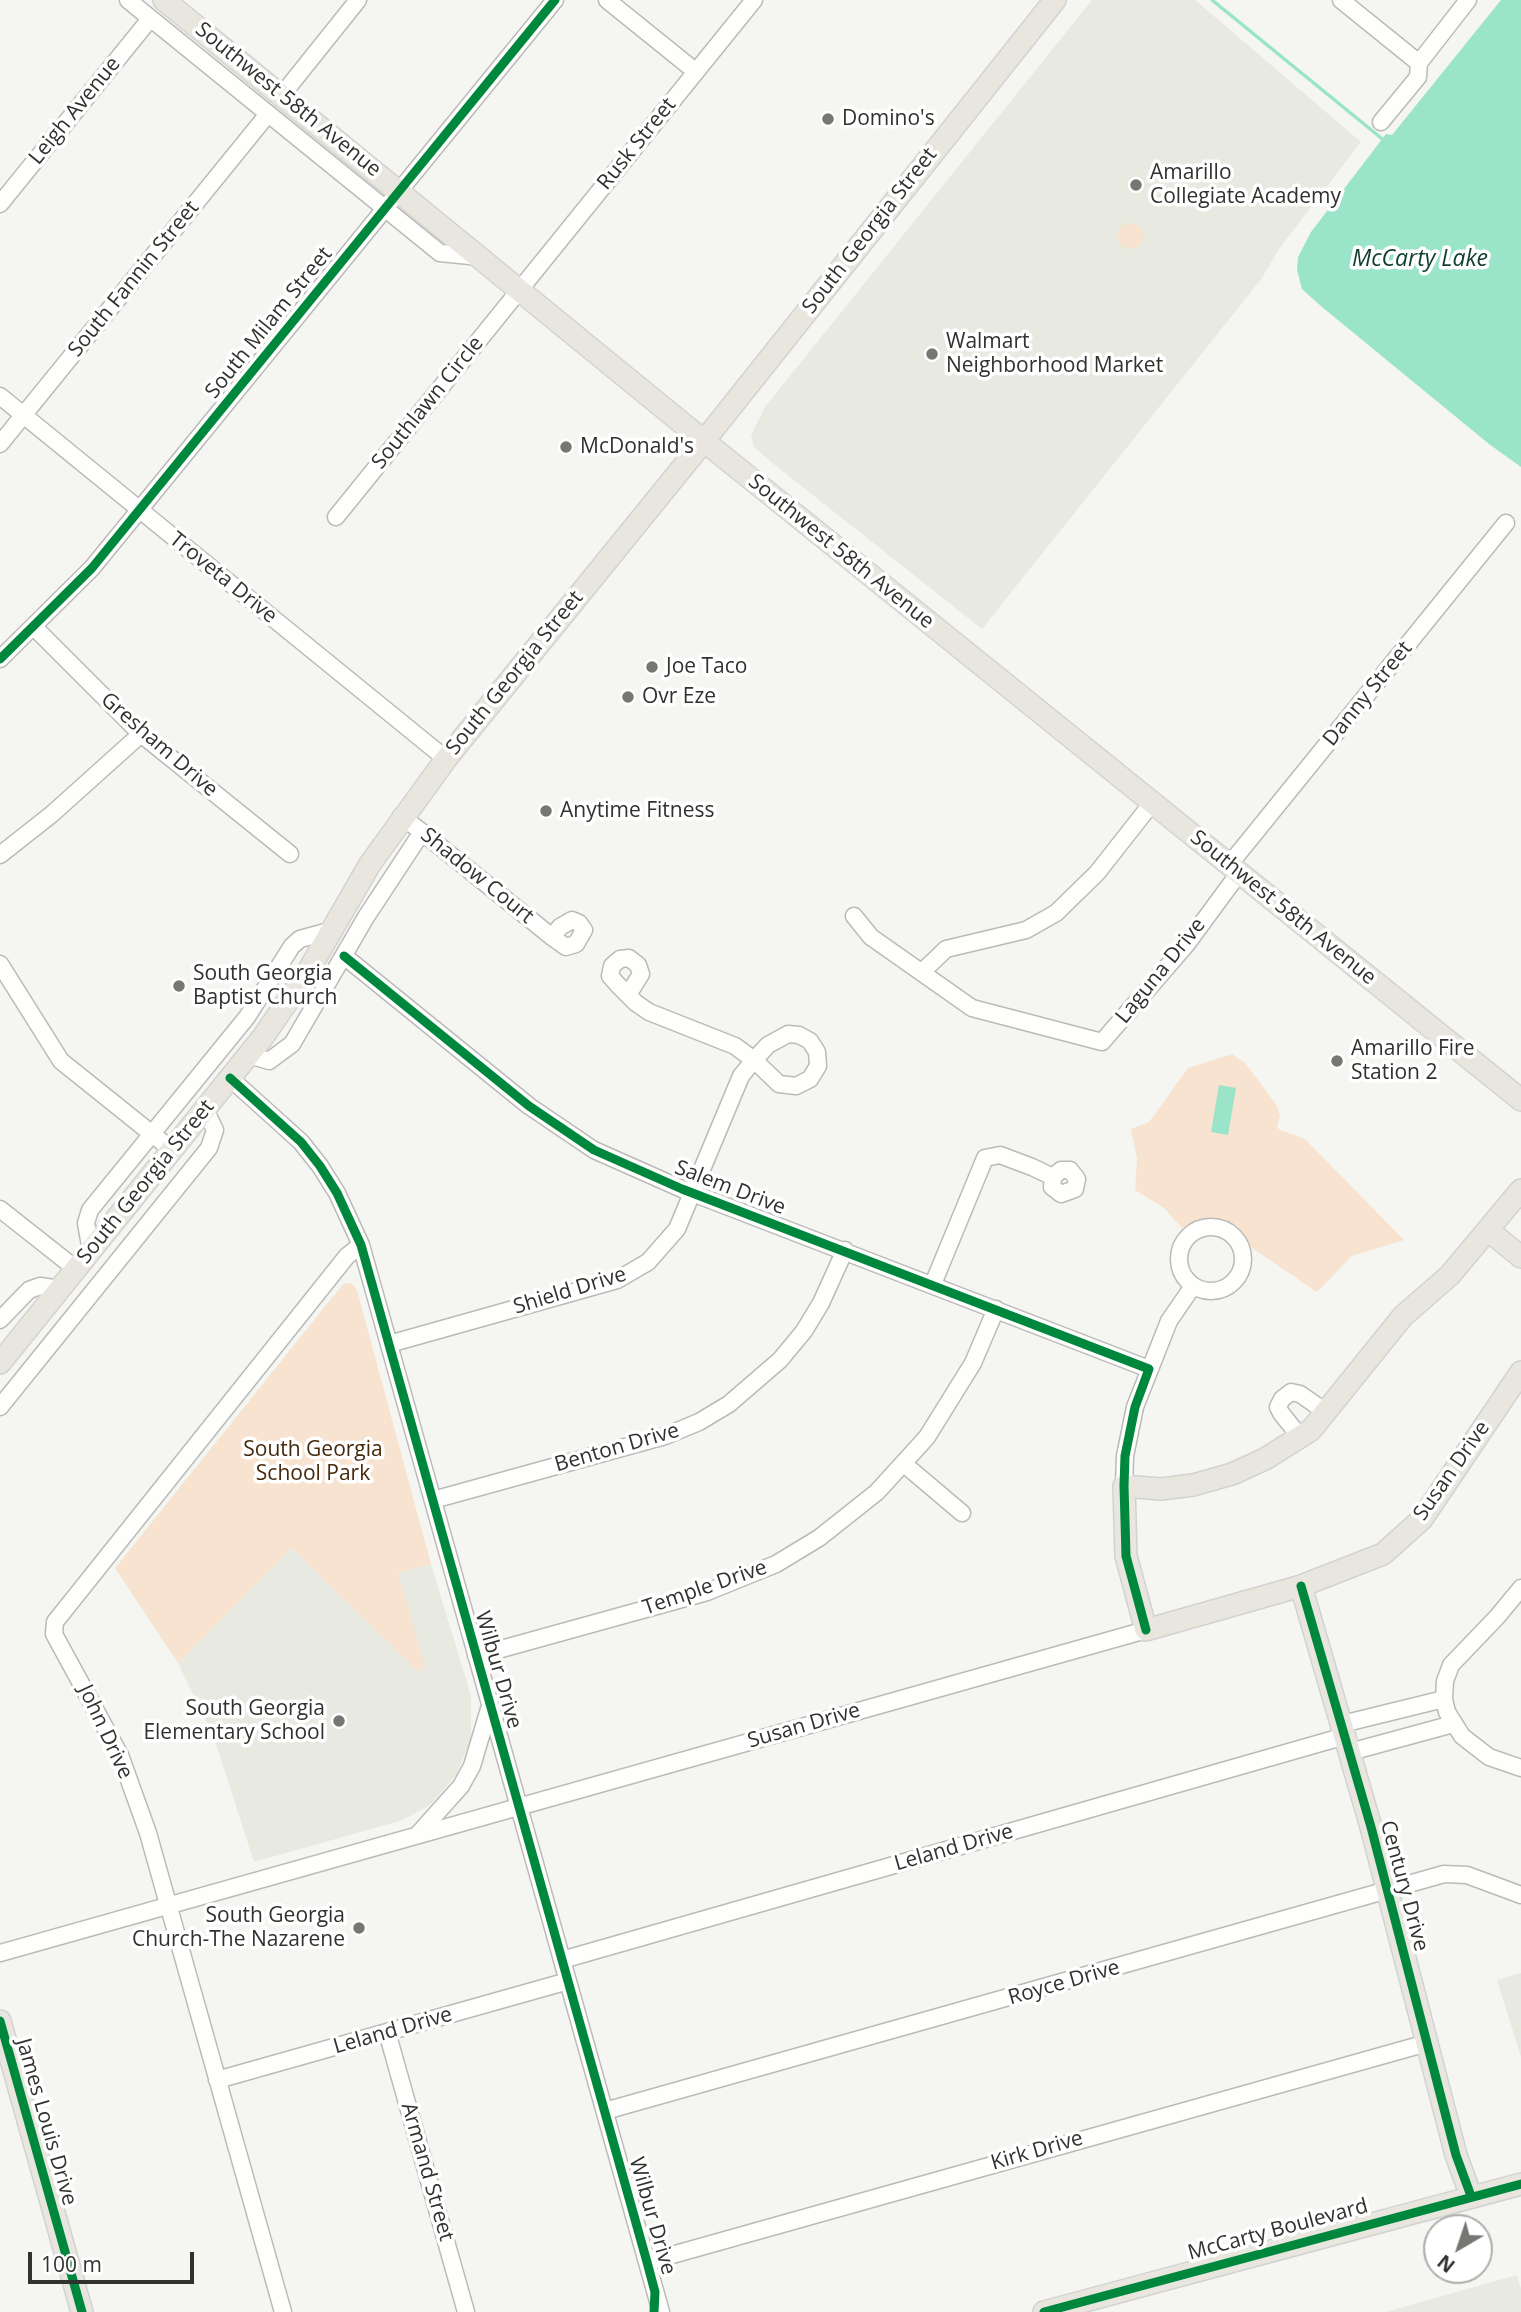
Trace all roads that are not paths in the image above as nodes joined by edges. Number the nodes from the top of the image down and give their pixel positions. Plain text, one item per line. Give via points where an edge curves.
1 (128, 0) edge
2 (164, 0) edge
3 (358, 0) edge
4 (555, 0) edge
5 (607, 0) edge
6 (754, 0) edge
7 (1055, 0) edge
8 (1341, 0) edge
9 (1468, 0) edge
10 (150, 19) junction
11 (1419, 63) junction
12 (695, 71) junction
13 (282, 95) junction
14 (268, 114) junction
15 (1381, 121) dead end
16 (400, 191) junction
17 (0, 204) edge
18 (385, 208) junction
19 (481, 257) junction
20 (520, 289) junction
21 (0, 396) edge
22 (24, 416) junction
23 (704, 441) junction
24 (0, 444) edge
25 (139, 510) junction
26 (336, 517) dead end
27 (1506, 523) dead end
28 (34, 628) junction
29 (0, 659) edge
30 (141, 734) junction
31 (446, 759) junction
32 (1152, 803) junction
33 (401, 816) junction
34 (422, 832) junction
35 (290, 854) dead end
36 (0, 855) edge
37 (1234, 869) junction
38 (854, 916) dead end
39 (330, 931) junction
40 (552, 937) dead end
41 (344, 956) junction
42 (0, 964) edge
43 (922, 972) junction
44 (628, 995) dead end
45 (249, 1055) junction
46 (230, 1077) junction
47 (1521, 1100) edge
48 (205, 1109) junction
49 (152, 1135) junction
50 (172, 1150) junction
51 (1053, 1177) dead end
52 (1521, 1190) edge
53 (693, 1193) junction
54 (0, 1209) edge
55 (1489, 1231) junction
56 (360, 1245) junction
57 (845, 1250) junction
58 (90, 1251) junction
59 (1521, 1257) edge
60 (76, 1269) junction
61 (933, 1284) junction
62 (1193, 1286) junction
63 (60, 1289) junction
64 (996, 1309) junction
65 (0, 1320) edge
66 (389, 1344) junction
67 (0, 1363) edge
68 (1149, 1368) junction
69 (1521, 1372) edge
70 (0, 1407) edge
71 (1326, 1412) junction
72 (1301, 1438) junction
73 (904, 1464) junction
74 (1124, 1486) junction
75 (433, 1500) junction
76 (962, 1513) dead end
77 (1301, 1586) junction
78 (1521, 1588) edge
79 (1146, 1630) junction
80 (476, 1656) junction
81 (1444, 1699) junction
82 (490, 1707) junction
83 (1453, 1724) junction
84 (1345, 1737) junction
85 (1521, 1768) edge
86 (520, 1806) junction
87 (418, 1835) junction
88 (1388, 1891) junction
89 (1521, 1895) edge
90 (168, 1904) junction
91 (0, 1953) edge
92 (562, 1959) junction
93 (568, 1982) junction
94 (0, 2021) edge
95 (387, 2032) junction
96 (1427, 2043) junction
97 (217, 2080) junction
98 (605, 2111) junction
99 (1521, 2183) edge
100 (1471, 2196) junction
101 (647, 2262) junction
102 (655, 2292) junction
103 (82, 2312) edge
104 (283, 2312) edge
105 (466, 2312) edge
106 (654, 2312) edge
107 (661, 2312) edge
108 (1044, 2312) edge

1 - 10 street
2 - 13 main road, Southwest 58th Avenue
3 - 13 street
4 - 16 street, South Milam Street
5 - 12 street
6 - 12 street, Rusk Street
7 - 23 main road, South Georgia Street
8 - 11 street
9 - 11 street
10 - 14 street
10 - 17 street, Leigh Avenue
11 - 15 street via 1418,77
12 - 20 street, Rusk Street
13 - 16 main road, Southwest 58th Avenue
14 - 18 street
14 - 22 street, South Fannin Street
16 - 18 street, South Milam Street
16 - 19 main road, Southwest 58th Avenue
18 - 19 street via 440,253
18 - 25 street, South Milam Street
19 - 20 main road, Southwest 58th Avenue
20 - 23 main road, Southwest 58th Avenue
20 - 26 street, Southlawn Circle
21 - 22 street, Troveta Drive
22 - 24 street, South Fannin Street
22 - 25 street, Troveta Drive
23 - 31 main road, South Georgia Street
23 - 32 main road, Southwest 58th Avenue
25 - 28 street, South Milam Street
25 - 31 street, Troveta Drive
27 - 37 street, Danny Street
28 - 29 street, South Milam Street
28 - 30 street, Gresham Drive
30 - 35 street, Gresham Drive
30 - 36 street
31 - 33 main road, South Georgia Street
32 - 37 main road, Southwest 58th Avenue
32 - 43 street via 1097,873 1056,913 1026,930 946,949
33 - 34 street, Shadow Court
33 - 39 main road, South Georgia Street
34 - 40 street, Shadow Court
34 - 41 street
37 - 43 street, Laguna Drive via 1171,964 1102,1042 972,1008
37 - 47 main road, Southwest 58th Avenue
38 - 43 street, Laguna Drive via 871,937
39 - 45 main road, South Georgia Street
39 - 49 street via 292,946 247,1017
41 - 45 street via 292,1044 269,1060
41 - 53 street, Salem Drive via 562,1130 616,1161
42 - 49 street via 61,1061
44 - 53 street, Shield Drive via 649,1012 735,1046 754,1060 741,1076
45 - 46 main road, South Georgia Street
46 - 48 main road, South Georgia Street
46 - 56 street, Wilbur Drive via 301,1142 320,1166
48 - 50 main road, South Georgia Street
48 - 70 street via 215,1130 209,1148
49 - 50 street
49 - 58 street via 90,1210 86,1223
50 - 58 main road, South Georgia Street
51 - 61 street via 1000,1155 985,1158
52 - 55 main road
53 - 57 street, Salem Drive
53 - 66 street, Shield Drive via 663,1247 625,1276
54 - 60 street
55 - 59 main road
55 - 71 main road via 1450,1275 1402,1315
56 - 66 street, Wilbur Drive
56 - 90 street, John Drive via 55,1622 54,1634 120,1755
57 - 61 street, Salem Drive
57 - 75 street, Benton Drive via 804,1331 780,1360 729,1404 665,1436
58 - 60 main road, South Georgia Street
60 - 63 main road, South Georgia Street
61 - 64 street, Salem Drive
62 - 62 street via 1179,1263 1186,1238 1211,1227 1224,1230 1242,1250 1238,1276 1228,1286 1205,1290
62 - 68 street via 1169,1321
63 - 65 street via 40,1286 29,1290
63 - 67 main road, South Georgia Street
64 - 68 street, Salem Drive
64 - 73 street, Temple Drive via 955,1395
66 - 75 street, Wilbur Drive
68 - 74 street via 1135,1407
69 - 77 main road, Susan Drive via 1422,1519 1400,1541 1361,1565
71 - 72 main road
71 - 72 street via 1300,1394 1291,1392 1282,1399 1278,1407
72 - 74 main road via 1232,1474 1193,1485 1161,1489
73 - 76 street
73 - 80 street, Temple Drive via 820,1538 742,1579
74 - 79 main road via 1126,1556
75 - 80 street, Wilbur Drive
77 - 79 main road, Susan Drive
77 - 84 main road, Century Drive
78 - 81 street via 1451,1665
79 - 86 street, Susan Drive
80 - 82 street, Wilbur Drive
81 - 83 street
81 - 84 street
82 - 86 street, Wilbur Drive
82 - 87 street via 474,1761 461,1786
83 - 84 street, Leland Drive
83 - 85 street via 1489,1758
84 - 88 main road, Century Drive
84 - 92 street, Leland Drive
86 - 87 street, Susan Drive
86 - 92 street, Wilbur Drive
87 - 90 street, Susan Drive
88 - 89 street, Royce Drive via 1444,1874 1466,1875
88 - 96 main road, Century Drive
88 - 98 street, Royce Drive
90 - 91 street, Susan Drive
90 - 97 street, John Drive
92 - 93 street, Wilbur Drive
93 - 95 street, Leland Drive
93 - 98 street, Wilbur Drive
94 - 103 main road, James Louis Drive
95 - 97 street, Leland Drive
95 - 105 street, Armand Street
96 - 100 main road, Century Drive
96 - 101 street, Kirk Drive
97 - 104 street, John Drive
98 - 101 street, Wilbur Drive
99 - 100 main road, McCarty Boulevard
100 - 108 main road, McCarty Boulevard
101 - 102 street, Wilbur Drive
102 - 106 street
102 - 107 street, Wilbur Drive

